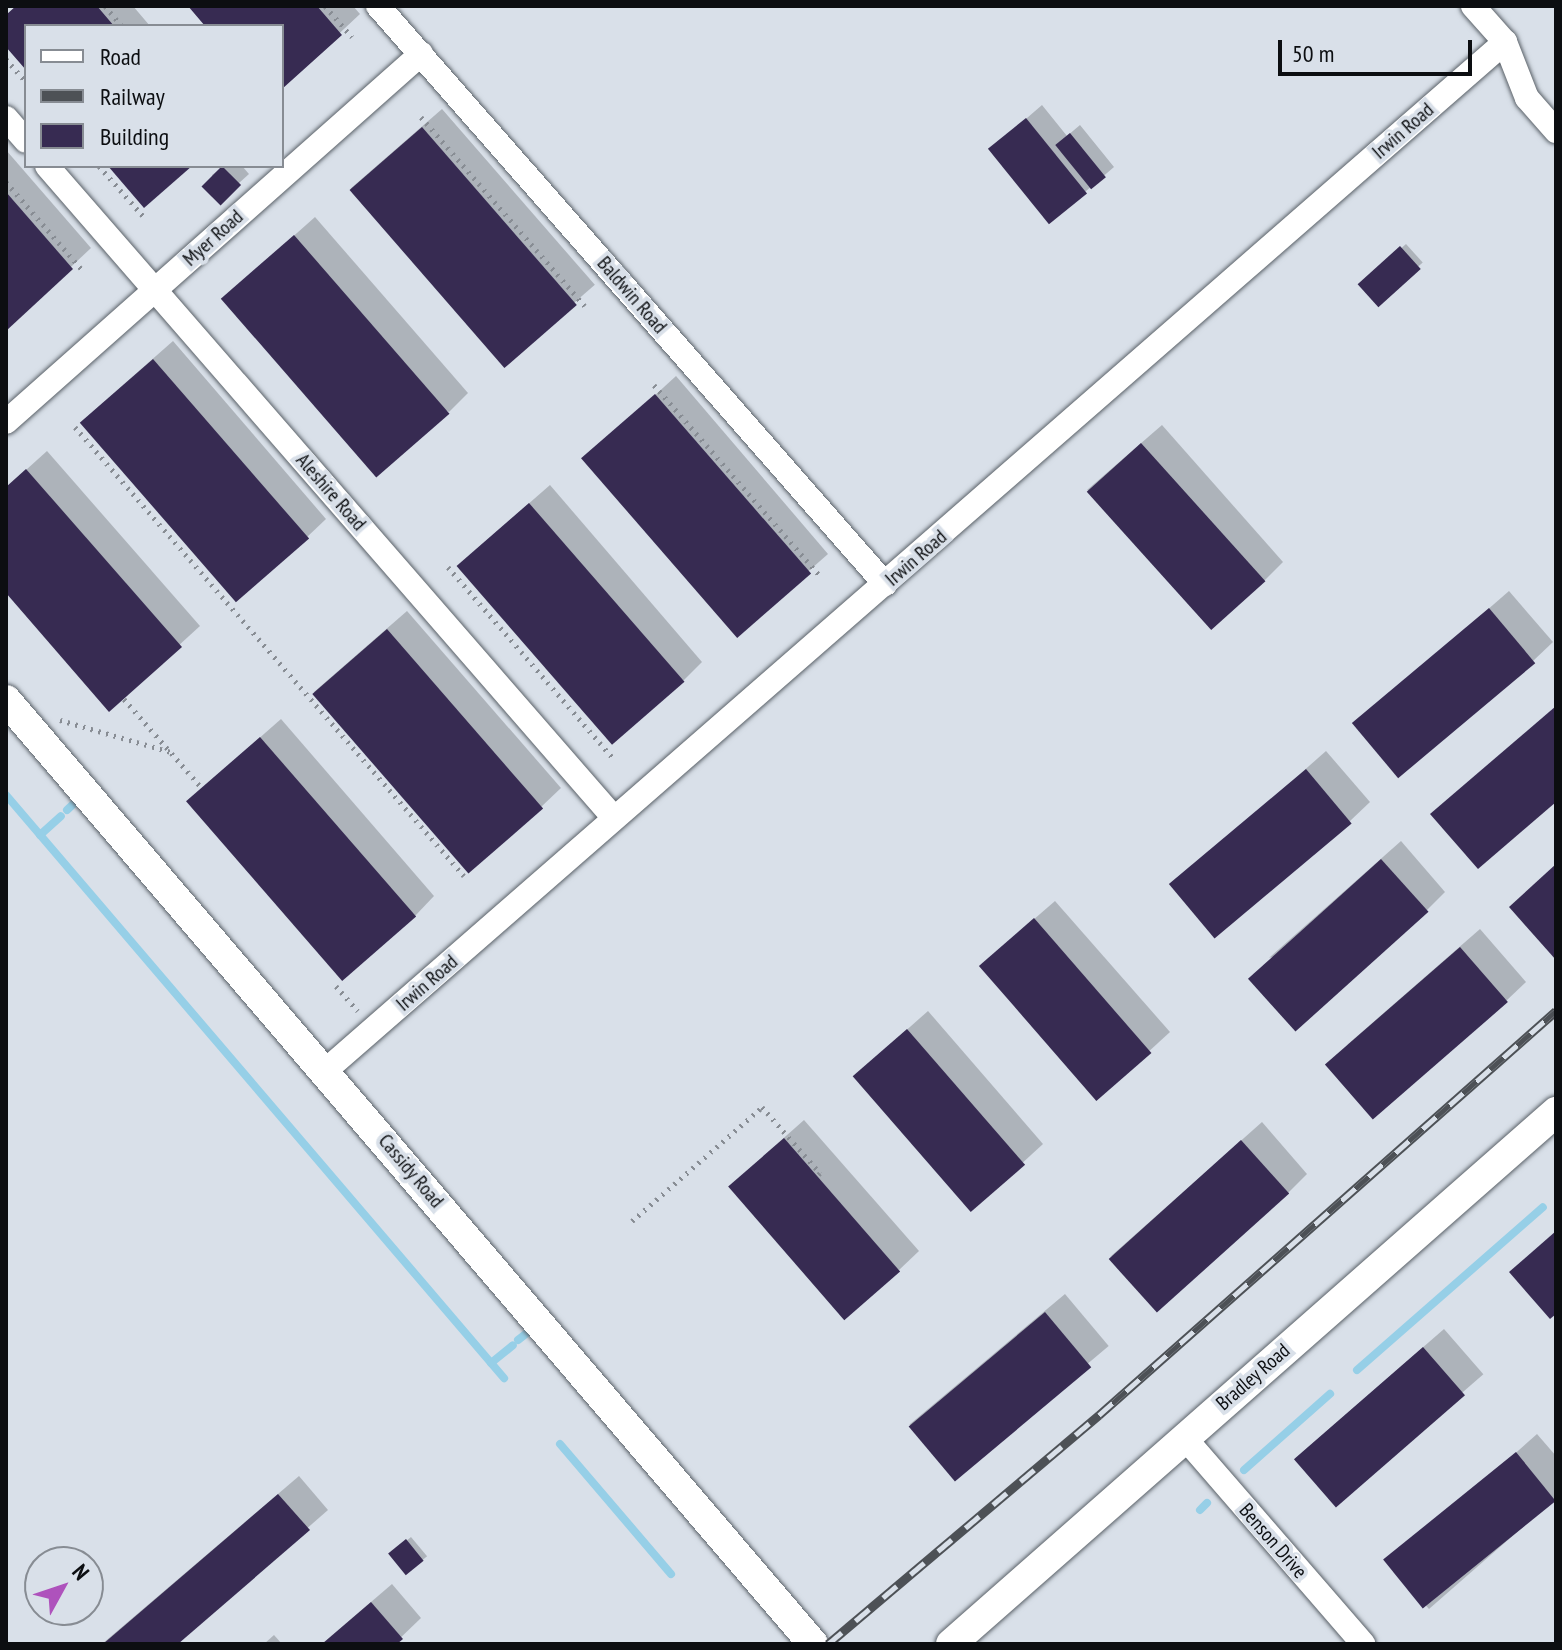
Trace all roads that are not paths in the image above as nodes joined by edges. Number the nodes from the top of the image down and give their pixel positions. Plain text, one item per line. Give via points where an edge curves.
1 (378, 6) edge
2 (1473, 6) edge
3 (1505, 42) junction
4 (421, 54) junction
5 (6, 118) edge
6 (1556, 131) edge
7 (24, 139) edge
8 (49, 168) edge
9 (155, 290) junction
10 (6, 422) edge
11 (885, 584) junction
12 (11, 706) edge
13 (614, 818) junction
14 (325, 1071) junction
15 (1556, 1112) edge
16 (1184, 1437) junction
17 (813, 1644) edge
18 (951, 1644) edge
19 (1363, 1644) edge

1 - 4 street, Baldwin Road
2 - 3 street
3 - 6 street via 1527,98
3 - 11 street, Irwin Road
4 - 9 street, Myer Road
4 - 11 street, Baldwin Road
5 - 7 street
8 - 9 street, Aleshire Road
9 - 10 street, Myer Road
9 - 13 street, Aleshire Road
11 - 13 street, Irwin Road
12 - 14 street, Cassidy Road
13 - 14 street, Irwin Road
14 - 17 street, Cassidy Road
15 - 16 street, Bradley Road
16 - 18 street, Bradley Road
16 - 19 street, Benson Drive

